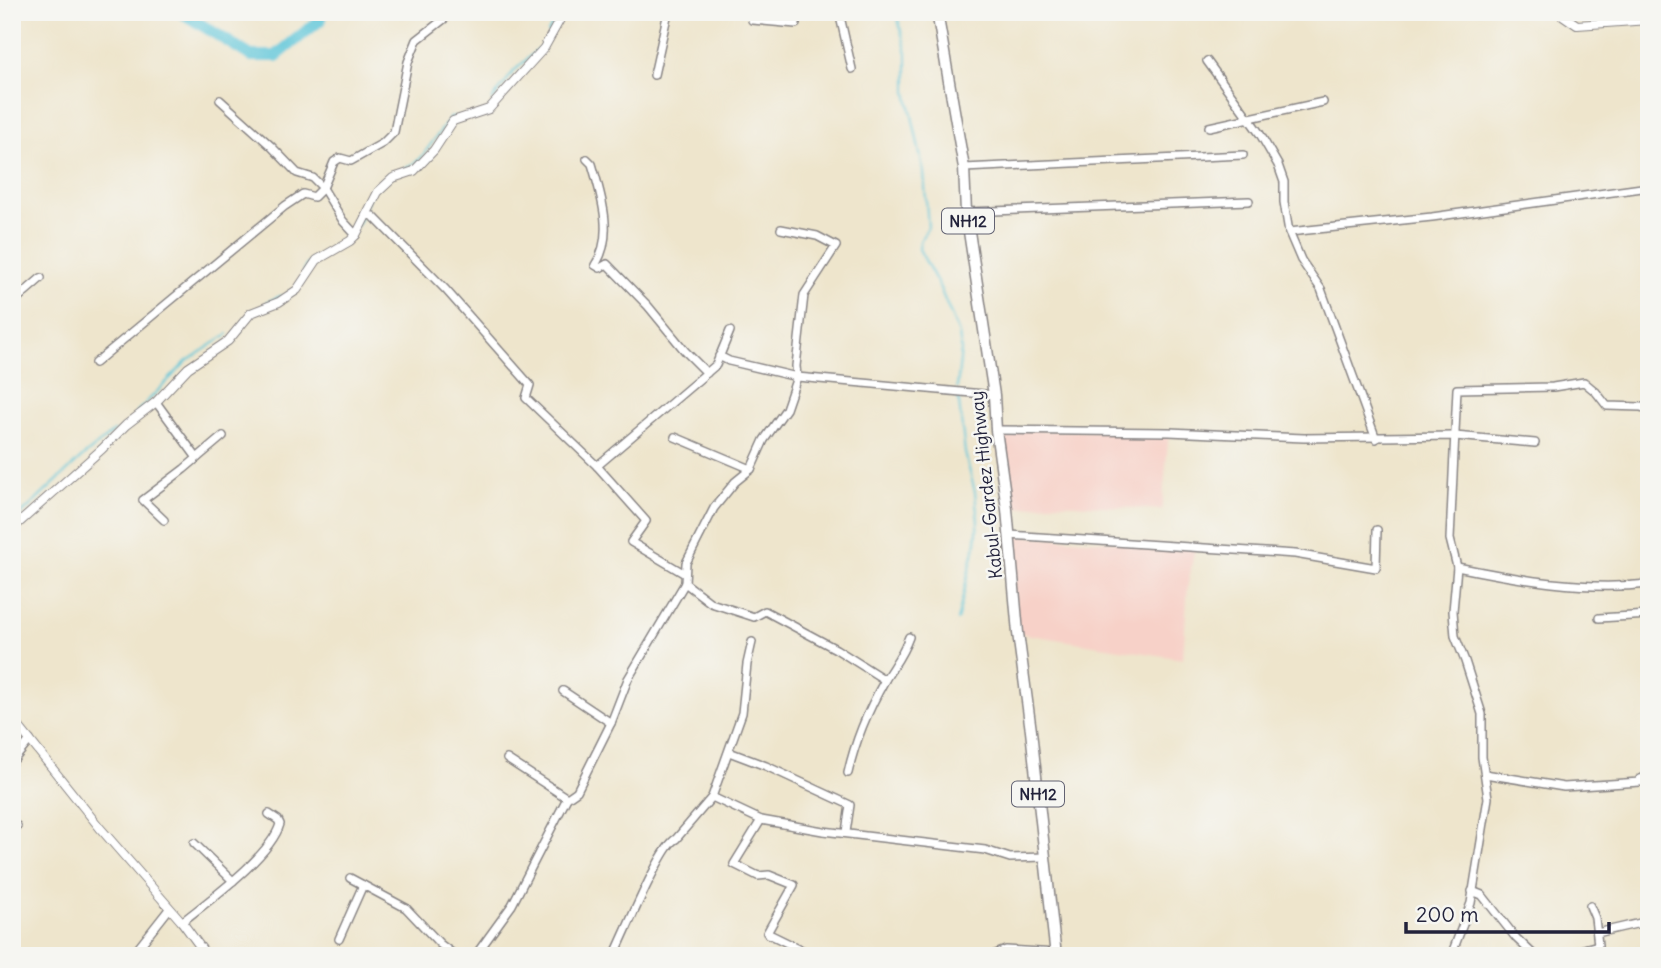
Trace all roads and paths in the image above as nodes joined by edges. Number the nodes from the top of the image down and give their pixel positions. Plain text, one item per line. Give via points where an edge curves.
1 (453, 12) edge
2 (564, 12) edge
3 (668, 12) edge
4 (796, 12) edge
5 (839, 12) edge
6 (937, 12) edge
7 (1558, 12) edge
8 (752, 20) dead end
9 (1649, 20) edge
10 (1207, 61) dead end
11 (852, 69) dead end
12 (654, 75) dead end
13 (220, 100) dead end
14 (1323, 102) dead end
15 (1248, 117) junction
16 (1209, 127) dead end
17 (1243, 155) dead end
18 (587, 159) dead end
19 (964, 167) junction
20 (1649, 187) edge
21 (323, 188) junction
22 (1249, 201) dead end
23 (966, 212) junction
24 (366, 215) junction
25 (781, 229) dead end
26 (1289, 232) junction
27 (356, 235) junction
28 (41, 278) dead end
29 (12, 303) edge
30 (730, 331) dead end
31 (719, 356) junction
32 (95, 363) dead end
33 (707, 373) junction
34 (797, 377) junction
35 (994, 395) junction
36 (156, 402) junction
37 (1649, 410) edge
38 (996, 430) junction
39 (223, 436) dead end
40 (1455, 436) junction
41 (675, 437) dead end
42 (1376, 439) junction
43 (1535, 443) dead end
44 (197, 458) junction
45 (597, 466) junction
46 (751, 469) junction
47 (164, 520) dead end
48 (12, 529) edge
49 (1377, 530) dead end
50 (1010, 535) junction
51 (1457, 567) junction
52 (685, 578) junction
53 (1649, 584) edge
54 (1649, 615) edge
55 (1599, 618) dead end
56 (909, 637) dead end
57 (752, 642) dead end
58 (885, 680) junction
59 (564, 691) dead end
60 (12, 718) edge
61 (611, 723) junction
62 (30, 740) junction
63 (729, 752) junction
64 (507, 759) dead end
65 (12, 762) edge
66 (848, 773) dead end
67 (1485, 774) junction
68 (1649, 776) edge
69 (712, 797) junction
70 (567, 798) junction
71 (269, 814) dead end
72 (761, 820) junction
73 (846, 832) junction
74 (194, 843) dead end
75 (1045, 857) junction
76 (350, 878) dead end
77 (233, 881) junction
78 (363, 886) junction
79 (1472, 891) junction
80 (1590, 906) dead end
81 (169, 909) junction
82 (1649, 921) edge
83 (182, 922) junction
84 (1597, 933) junction
85 (339, 939) dead end
86 (1056, 954) edge
87 (132, 956) edge
88 (207, 956) edge
89 (456, 956) edge
90 (475, 956) edge
91 (614, 956) edge
92 (814, 956) edge
93 (991, 956) edge
94 (1451, 956) edge
95 (1535, 956) edge
96 (1559, 956) edge

1 - 21 street via 416,40 394,132 351,161 340,158 334,162
2 - 24 street via 544,48 489,109 453,121 414,170 393,178 377,192
3 - 12 street
4 - 8 street via 796,24
5 - 11 street
6 - 19 highway, Kabul-Gardez Highway / NH12
7 - 9 street via 1577,25
10 - 15 street
13 - 21 street via 297,173 313,178
14 - 15 street
15 - 16 street
15 - 26 street via 1282,173
17 - 19 street
18 - 33 street via 606,221 603,254 595,265 607,264
19 - 23 highway, Kabul-Gardez Highway / NH12
20 - 26 street
21 - 27 street
21 - 32 street via 314,197 303,194 285,206
22 - 23 street
23 - 35 highway, Kabul-Gardez Highway / NH12
24 - 27 street
24 - 45 street via 373,216 446,290 530,385 526,398
25 - 34 street via 817,236 836,246 804,295
26 - 42 street via 1301,261 1321,289
27 - 36 street via 317,260 297,290 251,313 228,341 188,368
28 - 29 street
30 - 31 street
31 - 33 street
31 - 34 street
33 - 45 street
34 - 35 street
34 - 46 street via 786,409
35 - 38 highway, Kabul-Gardez Highway / NH12
36 - 44 street
36 - 48 street
37 - 40 street via 1607,406 1584,382 1457,389
38 - 42 street
38 - 50 highway, Kabul-Gardez Highway / NH12
39 - 44 street
40 - 42 street
40 - 43 street
40 - 51 street via 1450,539
41 - 46 street
44 - 47 street via 143,499
45 - 52 street via 646,521 631,542
46 - 52 street via 714,508 686,563
49 - 50 street via 1376,568 1295,554
50 - 75 highway, Kabul-Gardez Highway / NH12
51 - 53 street via 1578,586
51 - 67 street via 1455,636 1482,715
52 - 58 street via 711,603 754,617 765,611
52 - 61 street via 628,679
54 - 55 street
56 - 58 street
57 - 63 street via 742,713
58 - 66 street via 855,743
59 - 61 street
60 - 62 street
61 - 70 street via 577,791
62 - 65 street
62 - 81 street
63 - 69 street
63 - 73 street via 850,805
64 - 70 street
67 - 68 street via 1583,788 1640,782
67 - 79 street via 1488,798
69 - 72 street
69 - 91 street via 670,841
70 - 90 street via 512,905
71 - 77 street via 278,820 279,828
72 - 73 street
72 - 92 street via 734,864 794,885 766,933
73 - 75 street via 985,850 1010,858
74 - 77 street
75 - 86 highway, Kabul-Gardez Highway / NH12
76 - 78 street
77 - 83 street
78 - 85 street
78 - 89 street via 406,908
79 - 94 street
79 - 95 street via 1482,895
80 - 84 street
81 - 83 street
81 - 87 street
82 - 84 street
83 - 88 street
84 - 96 street via 1598,945
86 - 93 street via 1006,950

